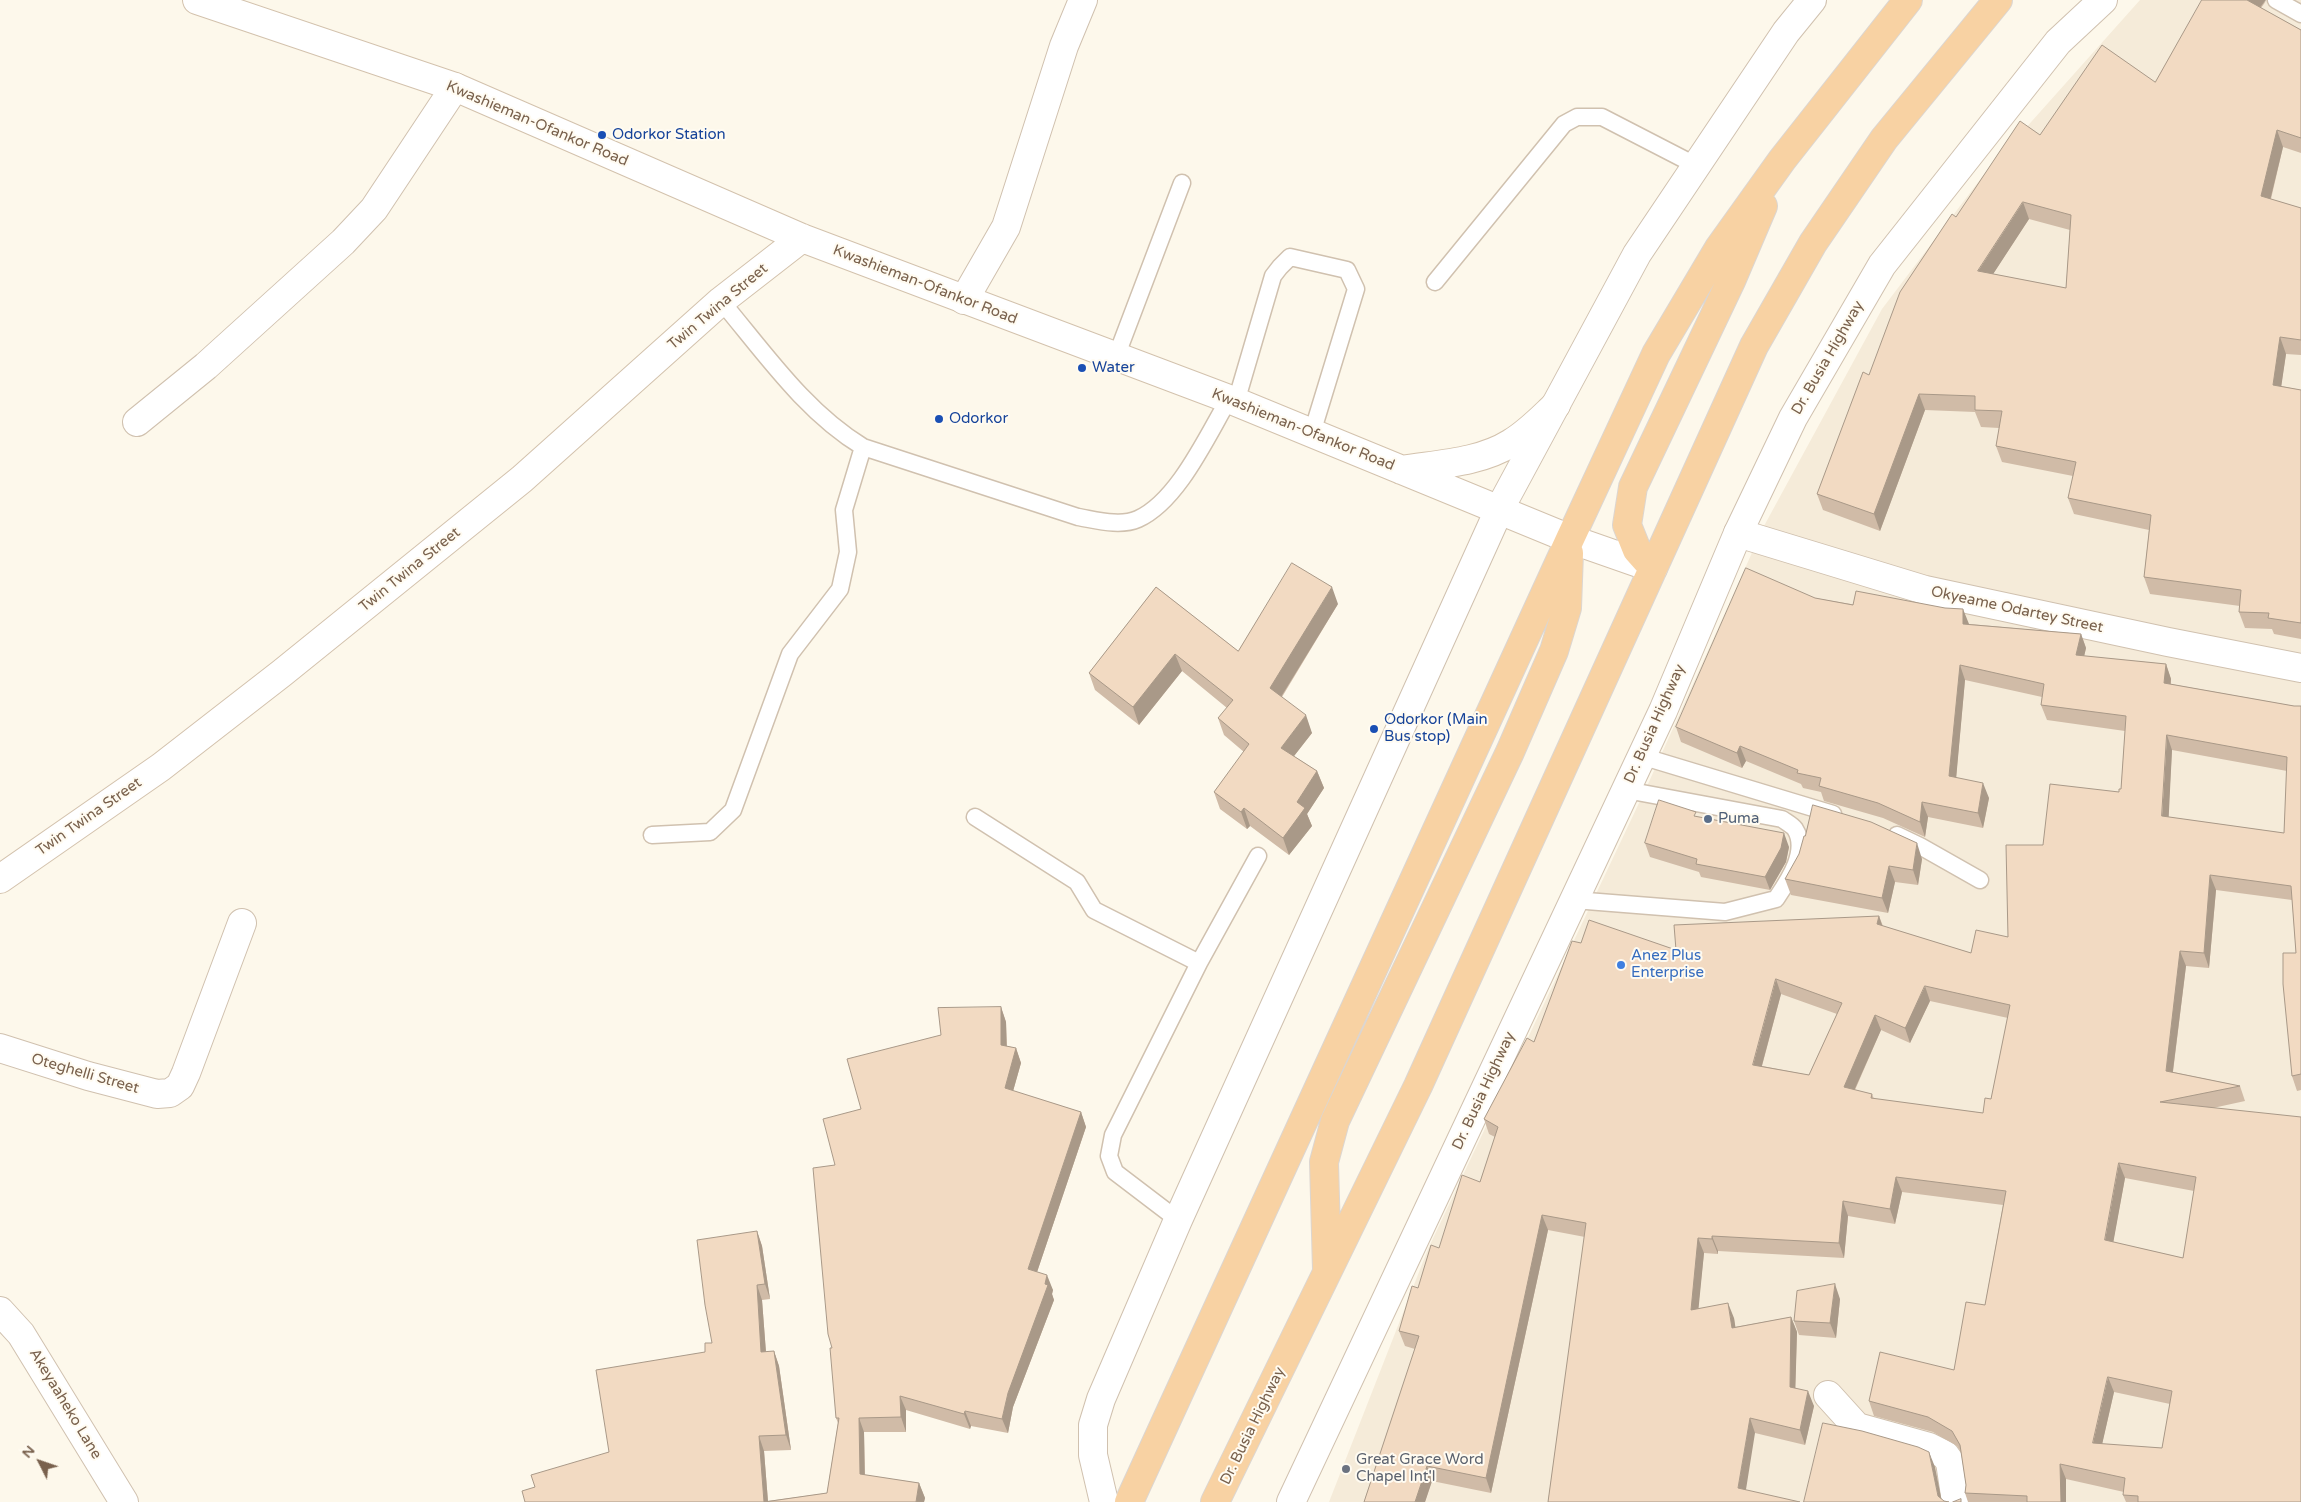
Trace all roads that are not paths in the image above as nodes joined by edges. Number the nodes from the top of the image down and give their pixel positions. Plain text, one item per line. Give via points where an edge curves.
1 (198, 0) edge
2 (1083, 0) edge
3 (1812, 0) edge
4 (1908, 0) edge
5 (1998, 0) edge
6 (2104, 0) edge
7 (2276, 0) edge
8 (2301, 14) edge
9 (455, 87) junction
10 (1782, 160) junction
11 (1697, 166) junction
12 (1182, 182) dead end
13 (802, 238) junction
14 (1435, 282) dead end
15 (964, 300) junction
16 (721, 301) junction
17 (1116, 357) junction
18 (1233, 400) junction
19 (1556, 405) junction
20 (137, 422) dead end
21 (1312, 433) junction
22 (863, 447) junction
23 (1402, 470) junction
24 (1499, 510) junction
25 (1738, 533) junction
26 (1570, 539) junction
27 (1653, 568) junction
28 (2301, 668) edge
29 (1641, 756) junction
30 (1626, 790) junction
31 (975, 817) dead end
32 (1852, 820) edge
33 (1880, 828) edge
34 (652, 835) dead end
35 (1258, 856) dead end
36 (0, 879) edge
37 (1980, 880) dead end
38 (1574, 900) junction
39 (242, 923) dead end
40 (1199, 963) junction
41 (0, 1048) edge
42 (1178, 1220) junction
43 (1327, 1274) junction
44 (0, 1311) edge
45 (1828, 1395) dead end
46 (124, 1502) edge
47 (1104, 1502) edge
48 (1129, 1502) edge
49 (1215, 1502) edge
50 (1291, 1502) edge
51 (1956, 1502) edge

1 - 9 street, Kwashieman-Ofankor Road
2 - 15 street via 1064,46 1006,227
3 - 11 street via 1786,32
4 - 10 highway
5 - 27 highway, Dr. Busia Highway via 1884,139 1813,243 1754,346
6 - 25 street, Dr. Busia Highway via 2058,42 1882,265 1793,418
7 - 8 lane
9 - 13 street, Kwashieman-Ofankor Road
9 - 20 street via 374,209 206,366
10 - 26 highway via 1719,248 1656,354
10 - 27 highway via 1731,281 1633,487 1627,524 1637,550
11 - 14 lane via 1602,117 1577,116 1564,124
11 - 19 street via 1637,254
12 - 17 lane
13 - 15 street, Kwashieman-Ofankor Road
13 - 16 street, Twin Twina Street
15 - 17 street, Kwashieman-Ofankor Road
16 - 22 lane via 817,414 839,433
16 - 36 street, Twin Twina Street via 522,480 290,666 161,767
17 - 18 street, Kwashieman-Ofankor Road
18 - 21 street, Kwashieman-Ofankor Road
18 - 21 lane via 1273,276 1280,267 1290,257 1347,270 1356,289
18 - 22 lane via 1179,482 1161,503 1137,519 1112,523 1078,518
19 - 23 street via 1527,432 1477,458
19 - 24 street
21 - 23 street, Kwashieman-Ofankor Road
22 - 34 lane via 844,510 848,552 840,589 790,654 733,810 710,832
23 - 24 street, Kwashieman-Ofankor Road
24 - 26 street, Kwashieman-Ofankor Road
24 - 42 street
25 - 28 street, Okyeame Odartey Street via 1925,590
25 - 29 street, Dr. Busia Highway
26 - 27 street, Kwashieman-Ofankor Road
26 - 43 highway via 1567,608 1554,651 1510,752 1335,1121 1324,1162
26 - 48 highway
27 - 43 highway, Dr. Busia Highway via 1418,1086
29 - 30 street, Dr. Busia Highway
29 - 32 lane
30 - 38 street, Dr. Busia Highway
30 - 38 lane via 1782,819 1794,828 1801,842 1792,874 1776,898 1725,912
31 - 40 lane via 1077,882 1094,910
33 - 37 lane
35 - 40 lane
38 - 50 street, Dr. Busia Highway
39 - 41 street, Oteghelli Street via 186,1073 180,1086 170,1093 157,1094 96,1078
40 - 42 lane via 1113,1135 1109,1156 1115,1172
42 - 47 street via 1100,1399 1093,1425 1094,1455
43 - 49 highway, Dr. Busia Highway
44 - 46 street, Akeyaaheko Lane via 22,1334
45 - 51 street via 1857,1427 1929,1447 1945,1455 1950,1462

